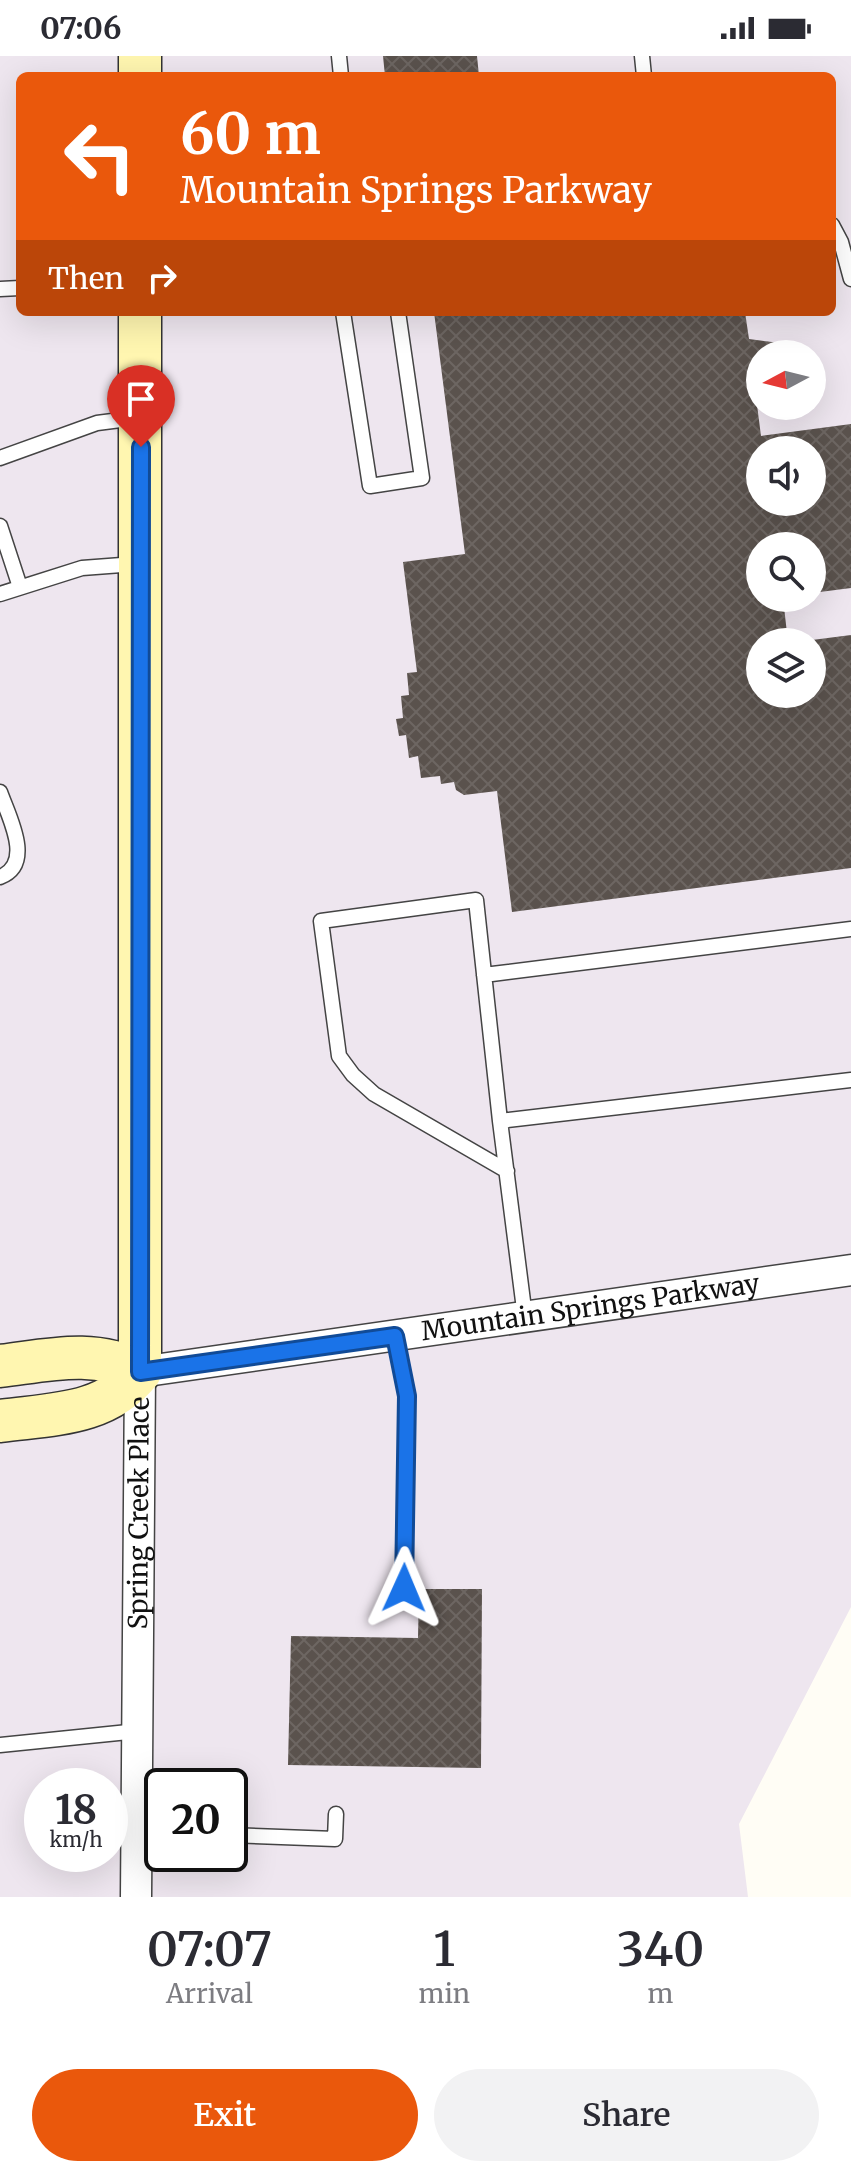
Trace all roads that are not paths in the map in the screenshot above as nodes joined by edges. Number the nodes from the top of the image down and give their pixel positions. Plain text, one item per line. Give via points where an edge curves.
1 (836, 233) edge
2 (851, 279) edge
3 (140, 316) edge
4 (344, 316) edge
5 (399, 316) edge
6 (140, 418) junction
7 (0, 458) edge
8 (0, 526) edge
9 (141, 563) junction
10 (20, 587) junction
11 (0, 594) edge
12 (0, 792) edge
13 (0, 877) edge
14 (851, 929) edge
15 (484, 975) junction
16 (851, 1080) edge
17 (500, 1121) junction
18 (507, 1171) junction
19 (851, 1270) edge
20 (525, 1317) junction
21 (395, 1336) junction
22 (0, 1366) edge
23 (140, 1372) junction
24 (0, 1421) edge
25 (404, 1588) dead end
26 (138, 1731) junction
27 (0, 1745) edge
28 (144, 1786) edge
29 (336, 1814) dead end
30 (248, 1836) edge
31 (144, 1857) edge
32 (136, 1897) edge

1 - 2 lane
3 - 6 street, Spring Creek Place
4 - 5 lane via 370,486 422,478
6 - 7 lane via 97,423
6 - 9 street, Spring Creek Place
8 - 10 lane
9 - 10 lane via 82,568
9 - 23 street, Spring Creek Place
10 - 11 lane
12 - 13 lane via 19,847 15,863
14 - 15 lane
15 - 17 lane
15 - 18 lane via 476,900 321,921 339,1056 353,1075 374,1094
16 - 17 lane
17 - 18 lane
18 - 20 lane
19 - 20 street, Mountain Springs Parkway
20 - 21 street, Mountain Springs Parkway
21 - 23 street, Mountain Springs Parkway
21 - 25 lane via 407,1396
22 - 23 street, Mountain Springs Parkway via 89,1356
23 - 24 street via 121,1392 96,1406
23 - 26 street, Spring Creek Place
26 - 27 lane
26 - 28 street, Spring Creek Place
29 - 30 lane via 335,1839
31 - 32 street, Spring Creek Place

